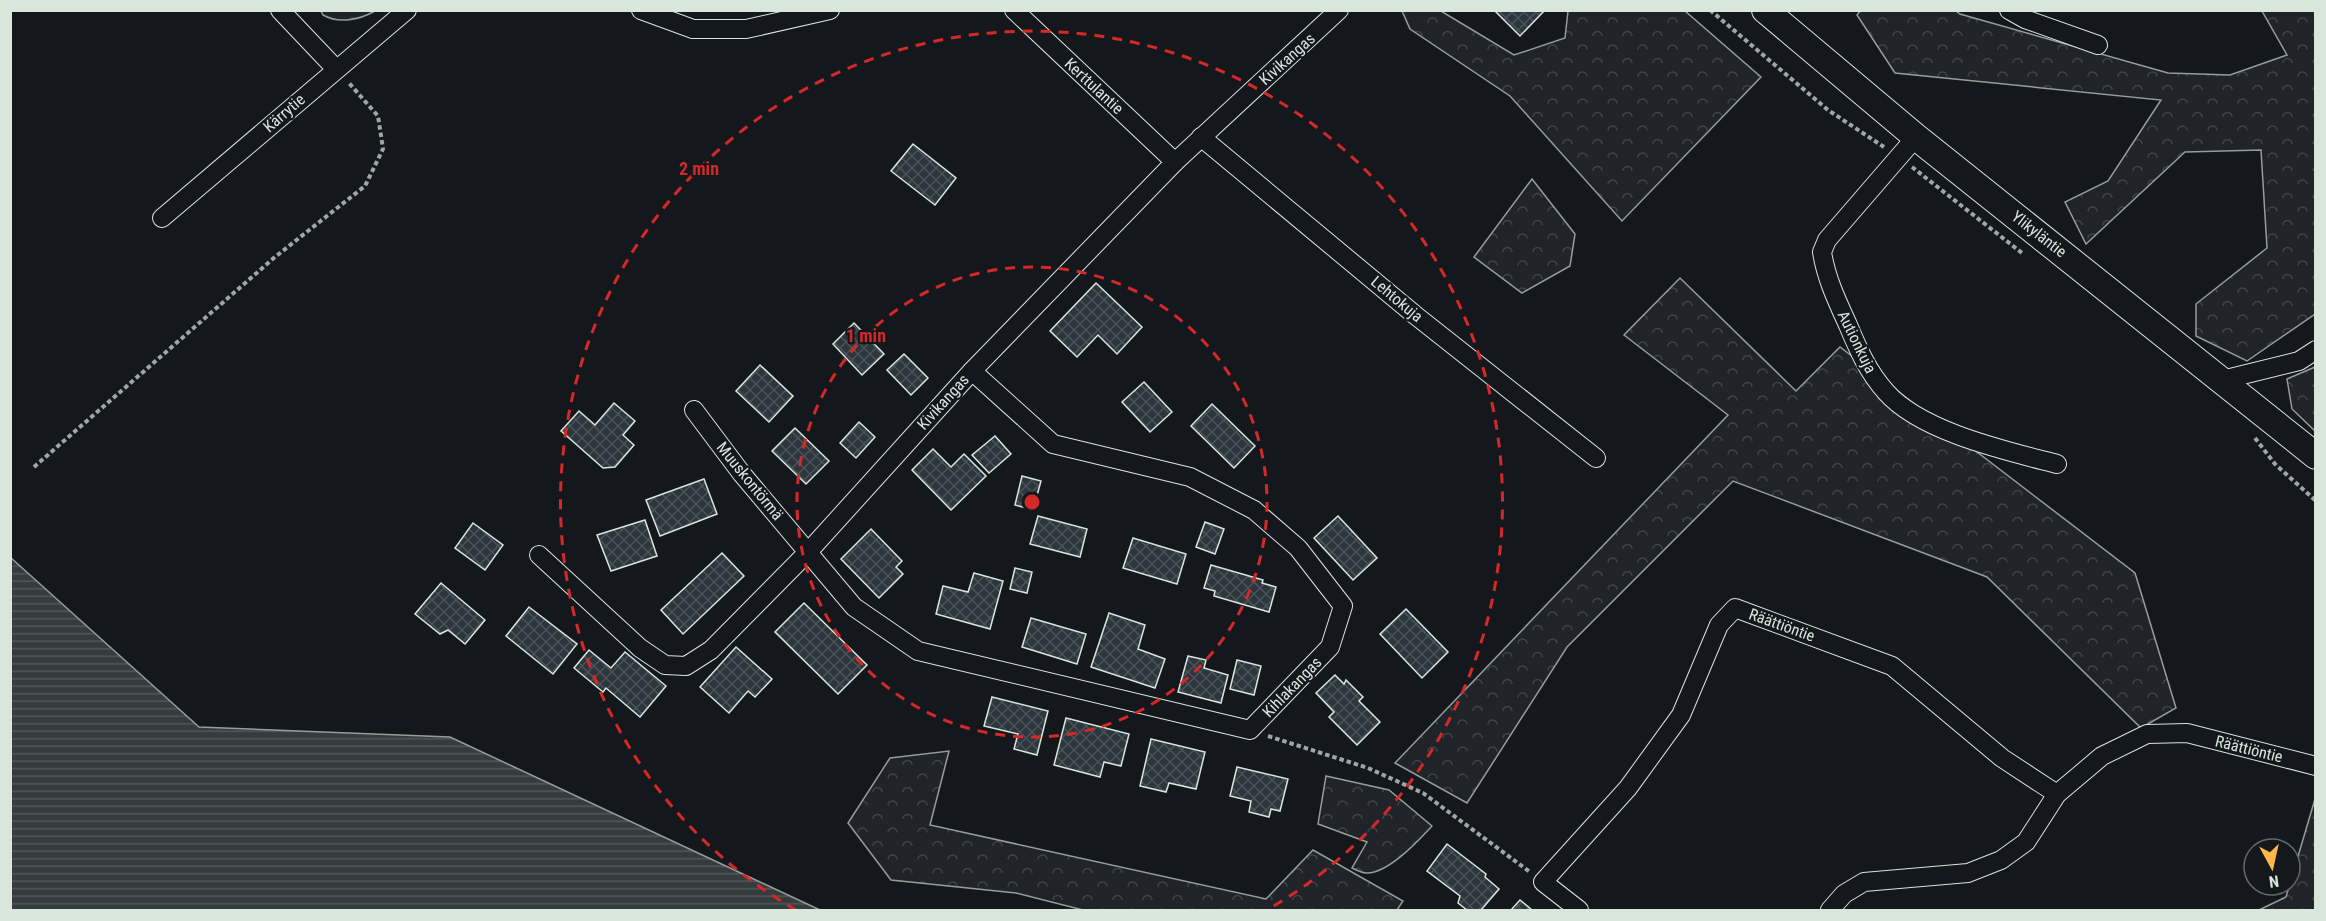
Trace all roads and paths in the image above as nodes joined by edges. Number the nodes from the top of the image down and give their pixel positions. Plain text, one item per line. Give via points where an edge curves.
1 (280, 10) edge
2 (407, 10) edge
3 (641, 10) edge
4 (830, 10) edge
5 (1014, 10) edge
6 (1339, 10) edge
7 (1710, 10) edge
8 (1765, 10) edge
9 (2009, 10) edge
10 (2098, 45) dead end
11 (336, 69) junction
12 (1201, 137) junction
13 (1916, 137) junction
14 (1899, 157) junction
15 (1175, 162) junction
16 (162, 218) dead end
17 (2031, 260) dead end
18 (2316, 350) edge
19 (972, 371) junction
20 (2222, 380) junction
21 (694, 410) dead end
22 (2254, 436) dead end
23 (2316, 456) edge
24 (1596, 458) dead end
25 (2058, 464) dead end
26 (34, 467) dead end
27 (2316, 501) edge
28 (809, 551) junction
29 (539, 555) dead end
30 (1250, 730) junction
31 (2316, 766) edge
32 (2057, 794) junction
33 (1543, 882) junction
34 (1579, 910) edge
35 (1830, 910) edge

1 - 11 street
2 - 11 street, Kärrytie
3 - 4 street via 693,28 746,29
5 - 15 street, Kerttulantie
6 - 12 street, Kivikangas
7 - 14 path via 1828,110
8 - 13 main road, Ylikyläntie
9 - 10 street
11 - 16 street, Kärrytie
11 - 26 path via 378,116 383,149 365,186 275,257
12 - 15 street, Kivikangas
12 - 24 street, Lehtokuja via 1415,315
13 - 14 street, Autionkuja
13 - 20 main road, Ylikyläntie
14 - 17 path
14 - 25 street, Autionkuja via 1827,240 1822,252 1830,286 1865,365 1887,394 1926,421 1997,448
15 - 19 street, Kivikangas
18 - 20 street via 2299,361
19 - 28 street, Kivikangas
19 - 30 street, Kihlakangas via 1053,444 1190,477 1254,510 1298,548 1343,606 1330,647
20 - 23 main road, Ylikyläntie
21 - 28 street, Muuskontörmä via 742,474
22 - 27 path via 2275,464
28 - 29 street, Kivikangas via 711,650 686,666 665,665 640,648
28 - 30 street, Kihlakangas via 854,607 918,651
30 - 33 path via 1368,768 1422,793
31 - 32 street, Räättiöntie via 2187,734 2147,734 2102,756
32 - 33 street, Räättiöntie via 2002,758 1892,666 1735,608 1719,625 1681,715 1629,788
32 - 35 street, Räättiöntie via 2026,842 2001,860 1968,873 1864,882 1844,894
33 - 34 street

